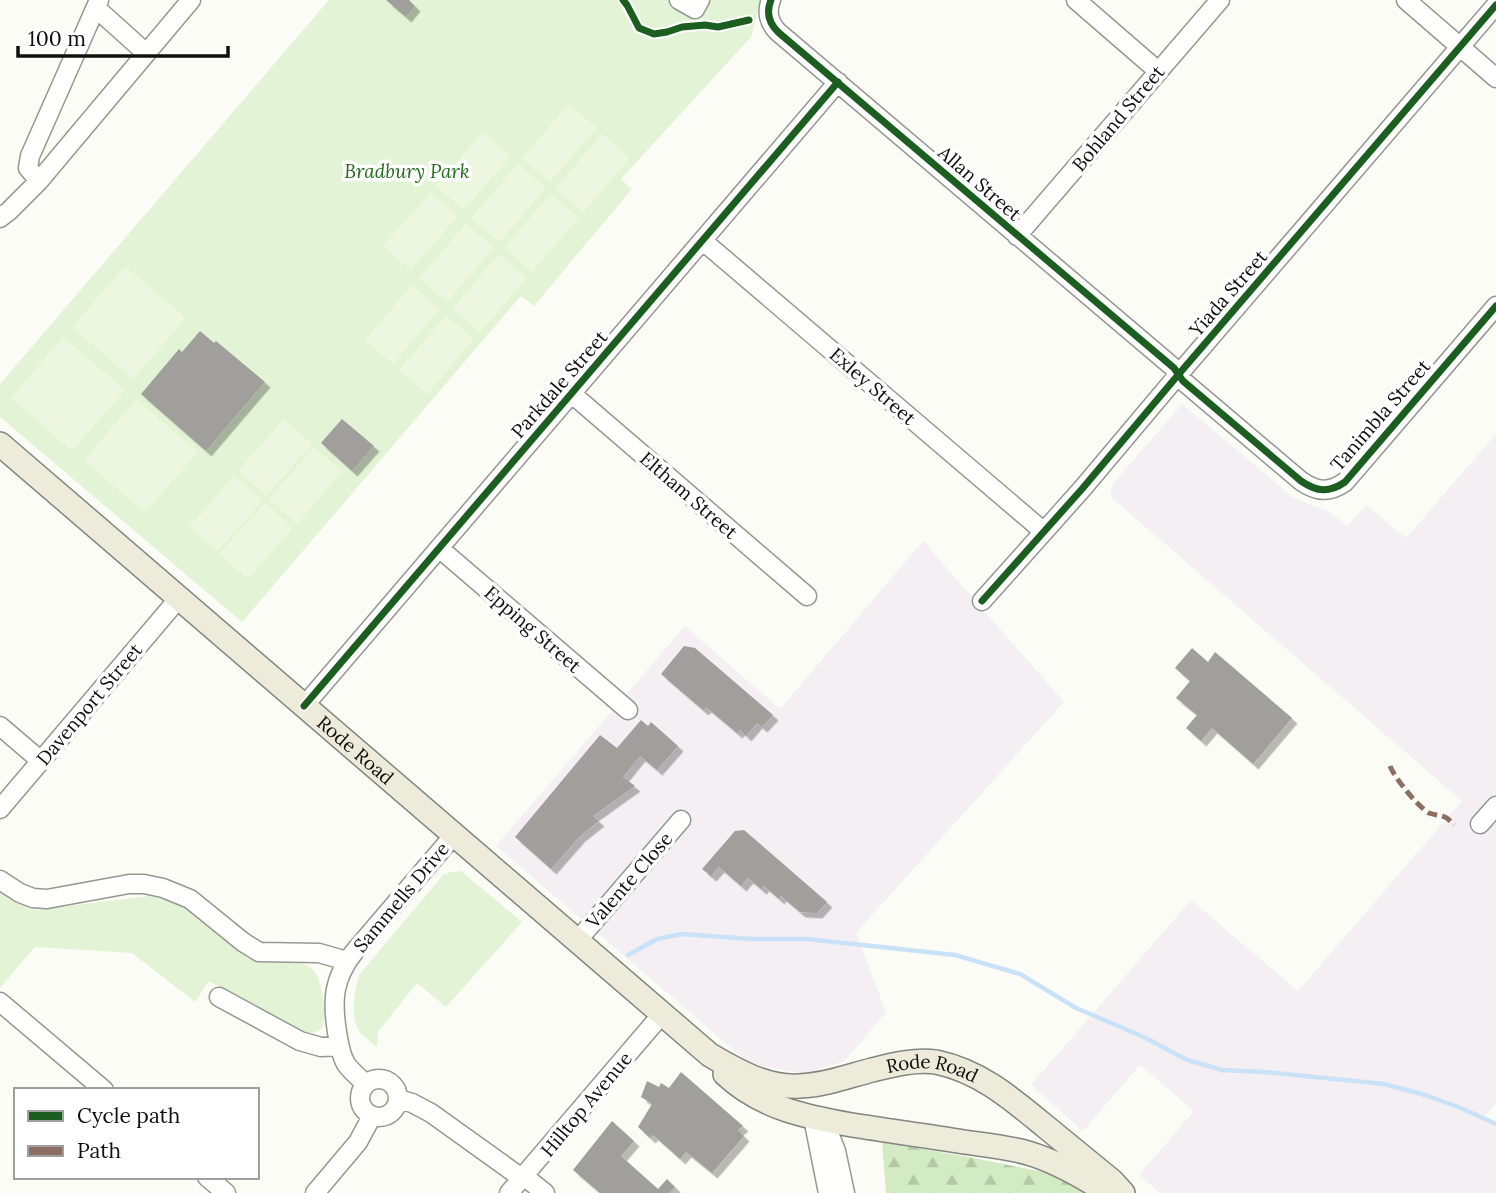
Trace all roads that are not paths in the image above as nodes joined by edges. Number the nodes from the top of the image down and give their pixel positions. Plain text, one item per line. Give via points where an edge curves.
1 (191, 0) edge
2 (679, 0) edge
3 (700, 0) edge
4 (1076, 0) edge
5 (1220, 0) edge
6 (1406, 0) edge
7 (97, 4) edge
8 (770, 5) edge
9 (1496, 5) edge
10 (1460, 47) junction
11 (146, 53) junction
12 (1158, 71) junction
13 (1496, 78) edge
14 (838, 82) junction
15 (39, 181) junction
16 (0, 219) edge
17 (1017, 236) junction
18 (703, 241) junction
19 (1496, 306) edge
20 (1178, 375) junction
21 (572, 394) junction
22 (0, 444) edge
23 (1043, 531) junction
24 (439, 548) junction
25 (807, 596) dead end
26 (179, 598) junction
27 (982, 601) dead end
28 (304, 706) junction
29 (628, 710) dead end
30 (0, 726) edge
31 (41, 761) junction
32 (1496, 806) edge
33 (0, 809) edge
34 (681, 820) dead end
35 (1480, 824) dead end
36 (454, 835) junction
37 (0, 880) edge
38 (577, 941) junction
39 (347, 961) junction
40 (219, 997) dead end
41 (0, 1002) edge
42 (662, 1014) junction
43 (339, 1046) junction
44 (710, 1055) junction
45 (856, 1074) junction
46 (749, 1076) junction
47 (366, 1084) junction
48 (102, 1088) edge
49 (398, 1099) junction
50 (372, 1116) junction
51 (818, 1116) junction
52 (860, 1126) junction
53 (838, 1157) junction
54 (523, 1177) junction
55 (209, 1179) edge
56 (226, 1193) edge
57 (315, 1193) edge
58 (509, 1193) edge
59 (545, 1193) edge
60 (828, 1193) edge
61 (845, 1193) edge
62 (1108, 1193) edge
63 (1124, 1193) edge

1 - 11 street
2 - 3 street via 695,9
4 - 12 street
5 - 12 street, Bohland Street
6 - 10 street
7 - 11 street
7 - 15 street via 29,160 29,171
8 - 14 street, Allan Street via 774,27
9 - 10 street, Yiada Street
10 - 13 street
10 - 20 street, Yiada Street
11 - 15 street
12 - 17 street, Bohland Street
14 - 17 street, Allan Street
14 - 18 street, Parkdale Street
15 - 16 street
17 - 20 street, Allan Street
18 - 21 street, Parkdale Street
18 - 23 street, Exley Street
19 - 20 street, Tanimbla Street via 1351,476 1331,490 1301,481
20 - 23 street, Yiada Street
21 - 24 street, Parkdale Street
21 - 25 street, Eltham Street
22 - 26 main road, Rode Road
23 - 27 street, Yiada Street
24 - 28 street, Parkdale Street
24 - 29 street, Epping Street
26 - 28 main road, Rode Road
26 - 31 street, Davenport Street
28 - 36 main road, Rode Road
30 - 31 street
31 - 33 street, Davenport Street
32 - 35 street
34 - 38 street, Valente Close
36 - 38 main road, Rode Road
36 - 39 street, Sammells Drive
37 - 39 street, Sammells Drive via 20,893 47,899 129,884 163,888 190,899 259,952 319,953
38 - 42 main road, Rode Road
39 - 43 street via 334,998
40 - 43 street via 300,1041
41 - 48 street
42 - 44 main road, Rode Road
42 - 54 street, Hilltop Avenue
43 - 47 street via 345,1063
44 - 46 main road, Rode Road
44 - 51 main road, Rode Road via 750,1093 772,1105
45 - 46 main road, Rode Road via 801,1086
45 - 51 main road via 823,1097
45 - 63 main road, Rode Road via 895,1064 934,1062 976,1076 1005,1094
46 - 51 main road via 810,1105
47 - 49 street via 384,1080 394,1087
47 - 50 street via 360,1102
49 - 50 street via 389,1114
49 - 54 street via 431,1113
50 - 57 street via 358,1142
51 - 52 main road, Rode Road
51 - 53 street
51 - 60 street via 813,1125
52 - 53 street via 844,1140
52 - 62 main road, Rode Road via 1027,1153 1080,1175
53 - 61 street
54 - 58 street, Hilltop Avenue
54 - 59 street
55 - 56 street

